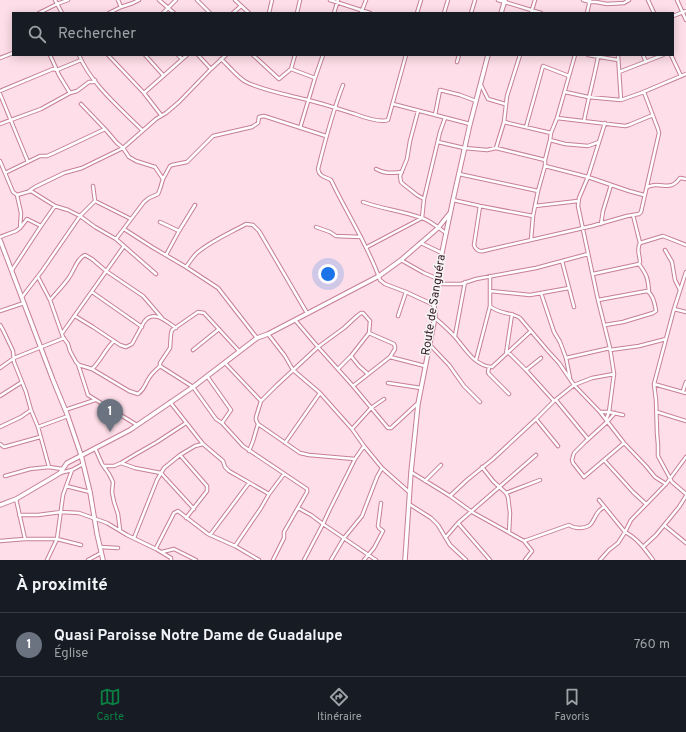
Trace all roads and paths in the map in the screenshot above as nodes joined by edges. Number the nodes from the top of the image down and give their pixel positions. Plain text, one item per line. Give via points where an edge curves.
1 (55, 0) edge
2 (68, 0) edge
3 (118, 0) edge
4 (139, 0) edge
5 (159, 0) edge
6 (176, 0) edge
7 (197, 0) edge
8 (235, 0) edge
9 (272, 0) edge
10 (300, 0) edge
11 (330, 0) edge
12 (366, 0) edge
13 (421, 0) edge
14 (448, 0) edge
15 (475, 0) edge
16 (498, 0) edge
17 (535, 0) edge
18 (583, 0) edge
19 (629, 0) edge
20 (648, 0) edge
21 (677, 0) edge
22 (338, 1) edge
23 (505, 1) edge
24 (590, 1) edge
25 (57, 4) junction
26 (241, 6) junction
27 (121, 7) junction
28 (168, 8) junction
29 (686, 11) edge
30 (41, 12) edge
31 (61, 12) edge
32 (111, 12) edge
33 (164, 12) edge
34 (173, 12) edge
35 (209, 12) edge
36 (234, 12) edge
37 (248, 12) edge
38 (269, 12) edge
39 (297, 12) edge
40 (334, 12) edge
41 (361, 12) edge
42 (417, 12) edge
43 (444, 12) edge
44 (471, 12) edge
45 (501, 12) edge
46 (532, 12) edge
47 (587, 12) edge
48 (654, 12) edge
49 (682, 12) junction
50 (674, 16) edge
51 (686, 20) edge
52 (12, 53) edge
53 (50, 56) edge
54 (79, 56) edge
55 (109, 56) edge
56 (145, 56) edge
57 (179, 56) edge
58 (186, 56) edge
59 (199, 56) edge
60 (225, 56) edge
61 (254, 56) edge
62 (295, 56) edge
63 (323, 56) edge
64 (406, 56) edge
65 (459, 56) edge
66 (488, 56) edge
67 (520, 56) edge
68 (575, 56) edge
69 (593, 56) edge
70 (618, 56) edge
71 (643, 56) edge
72 (661, 56) edge
73 (671, 56) edge
74 (598, 57) junction
75 (0, 58) edge
76 (182, 59) junction
77 (221, 59) junction
78 (81, 60) junction
79 (618, 60) junction
80 (457, 62) dead end
81 (646, 62) junction
82 (211, 69) junction
83 (291, 69) junction
84 (56, 70) junction
85 (619, 72) junction
86 (686, 74) edge
87 (163, 75) junction
88 (569, 76) junction
89 (681, 76) junction
90 (315, 78) junction
91 (95, 80) junction
92 (343, 85) dead end
93 (481, 85) junction
94 (0, 91) edge
95 (565, 92) junction
96 (644, 92) junction
97 (70, 93) junction
98 (144, 93) junction
99 (0, 94) edge
100 (588, 97) junction
101 (309, 100) junction
102 (621, 100) junction
103 (476, 101) junction
104 (81, 104) dead end
105 (393, 104) junction
106 (505, 104) junction
107 (334, 107) junction
108 (418, 111) junction
109 (161, 115) junction
110 (435, 115) junction
111 (653, 115) junction
112 (445, 118) junction
113 (557, 118) junction
114 (10, 119) junction
115 (584, 121) junction
116 (504, 122) junction
117 (605, 123) junction
118 (0, 124) edge
119 (470, 124) junction
120 (526, 127) junction
121 (300, 128) junction
122 (105, 129) junction
123 (142, 130) junction
124 (551, 133) junction
125 (326, 136) junction
126 (550, 140) junction
127 (438, 142) junction
128 (599, 142) junction
129 (123, 148) junction
130 (464, 148) junction
131 (496, 148) junction
132 (545, 160) junction
133 (0, 161) edge
134 (28, 162) junction
135 (545, 166) junction
136 (376, 169) dead end
137 (402, 172) junction
138 (5, 173) junction
139 (459, 174) junction
140 (588, 177) junction
141 (163, 179) junction
142 (686, 179) edge
143 (611, 185) junction
144 (93, 186) dead end
145 (646, 187) junction
146 (29, 191) junction
147 (538, 191) junction
148 (18, 195) junction
149 (644, 195) junction
150 (424, 199) junction
151 (453, 200) junction
152 (95, 201) junction
153 (578, 201) junction
154 (363, 202) dead end
155 (195, 205) dead end
156 (55, 206) junction
157 (480, 206) junction
158 (535, 206) junction
159 (450, 213) junction
160 (633, 215) junction
161 (80, 216) junction
162 (533, 216) junction
163 (21, 217) junction
164 (422, 218) junction
165 (131, 219) junction
166 (27, 220) junction
167 (160, 222) dead end
168 (601, 224) junction
169 (41, 226) junction
170 (316, 227) dead end
171 (20, 228) junction
172 (438, 228) junction
173 (582, 228) junction
174 (124, 229) junction
175 (179, 231) junction
176 (446, 233) junction
177 (361, 237) junction
178 (0, 239) edge
179 (116, 239) junction
180 (531, 240) junction
181 (421, 243) junction
182 (640, 244) junction
183 (686, 245) edge
184 (124, 246) junction
185 (367, 247) junction
186 (665, 250) dead end
187 (442, 253) junction
188 (588, 254) junction
189 (166, 255) junction
190 (401, 260) junction
191 (562, 261) junction
192 (639, 264) junction
193 (186, 267) junction
194 (12, 270) junction
195 (106, 271) junction
196 (686, 272) edge
197 (156, 274) dead end
198 (593, 274) junction
199 (379, 276) junction
200 (490, 276) junction
201 (38, 277) junction
202 (438, 279) junction
203 (465, 282) junction
204 (438, 284) junction
205 (569, 288) junction
206 (680, 290) junction
207 (490, 291) junction
208 (92, 292) junction
209 (406, 292) junction
210 (649, 292) junction
211 (541, 293) junction
212 (22, 298) junction
213 (50, 300) junction
214 (598, 300) junction
215 (24, 303) junction
216 (434, 305) junction
217 (490, 306) junction
218 (574, 307) dead end
219 (674, 309) junction
220 (0, 311) edge
221 (686, 312) edge
222 (307, 314) junction
223 (512, 314) junction
224 (75, 316) junction
225 (398, 316) dead end
226 (435, 317) junction
227 (162, 318) junction
228 (294, 320) junction
229 (0, 325) edge
230 (605, 325) junction
231 (142, 327) junction
232 (176, 328) junction
233 (219, 329) junction
234 (532, 331) junction
235 (62, 333) junction
236 (369, 333) junction
237 (268, 334) junction
238 (455, 337) junction
239 (64, 338) junction
240 (257, 338) junction
241 (666, 339) junction
242 (114, 341) junction
243 (429, 345) junction
244 (41, 347) junction
245 (318, 347) junction
246 (610, 349) junction
247 (193, 350) dead end
248 (239, 351) junction
249 (507, 353) junction
250 (351, 356) junction
251 (390, 357) junction
252 (14, 358) junction
253 (541, 358) dead end
254 (567, 359) junction
255 (476, 361) junction
256 (225, 363) junction
257 (559, 363) junction
258 (77, 364) junction
259 (160, 366) junction
260 (425, 366) junction
261 (489, 367) junction
262 (0, 368) edge
263 (92, 369) junction
264 (338, 369) junction
265 (293, 370) junction
266 (526, 370) junction
267 (368, 374) junction
268 (614, 374) junction
269 (206, 376) junction
270 (571, 380) junction
271 (22, 382) junction
272 (686, 382) edge
273 (388, 383) dead end
274 (654, 384) junction
275 (574, 385) junction
276 (353, 386) junction
277 (193, 387) junction
278 (421, 388) junction
279 (684, 392) edge
280 (320, 393) junction
281 (509, 394) dead end
282 (0, 396) edge
283 (384, 399) dead end
284 (95, 400) junction
285 (261, 401) junction
286 (555, 401) junction
287 (170, 402) junction
288 (480, 402) dead end
289 (418, 404) junction
290 (372, 408) junction
291 (31, 410) junction
292 (65, 410) junction
293 (600, 412) junction
294 (609, 412) junction
295 (657, 412) junction
296 (615, 413) junction
297 (624, 415) dead end
298 (68, 416) junction
299 (536, 419) junction
300 (607, 421) junction
301 (686, 421) edge
302 (186, 423) junction
303 (222, 423) junction
304 (258, 424) junction
305 (137, 425) junction
306 (0, 427) edge
307 (38, 427) junction
308 (352, 429) junction
309 (40, 437) junction
310 (588, 439) junction
311 (285, 443) junction
312 (0, 444) edge
313 (203, 444) junction
314 (624, 444) junction
315 (364, 446) junction
316 (558, 446) dead end
317 (94, 448) junction
318 (249, 451) junction
319 (82, 455) junction
320 (180, 455) junction
321 (536, 455) dead end
322 (686, 457) edge
323 (355, 459) junction
324 (604, 460) junction
325 (121, 463) junction
326 (83, 464) junction
327 (104, 466) junction
328 (441, 466) dead end
329 (49, 467) junction
330 (382, 468) junction
331 (482, 468) junction
332 (72, 470) junction
333 (61, 471) junction
334 (411, 472) junction
335 (160, 473) junction
336 (284, 474) junction
337 (5, 476) dead end
338 (670, 478) junction
339 (540, 480) dead end
340 (425, 481) junction
341 (249, 483) junction
342 (666, 484) junction
343 (66, 486) junction
344 (499, 487) junction
345 (90, 492) junction
346 (409, 492) junction
347 (506, 493) junction
348 (269, 494) junction
349 (686, 495) edge
350 (450, 496) junction
351 (16, 499) junction
352 (599, 500) dead end
353 (381, 503) dead end
354 (409, 504) junction
355 (646, 504) junction
356 (0, 505) edge
357 (604, 507) junction
358 (298, 508) junction
359 (194, 509) junction
360 (61, 512) junction
361 (472, 512) junction
362 (19, 515) junction
363 (94, 518) junction
364 (186, 518) junction
365 (458, 523) junction
366 (323, 524) junction
367 (664, 525) junction
368 (120, 530) junction
369 (625, 532) junction
370 (508, 533) junction
371 (210, 535) junction
372 (446, 537) junction
373 (134, 538) junction
374 (344, 538) junction
375 (25, 539) junction
376 (57, 539) junction
377 (0, 541) edge
378 (524, 541) junction
379 (686, 544) edge
380 (81, 545) dead end
381 (235, 546) junction
382 (100, 547) junction
383 (643, 547) junction
384 (118, 548) dead end
385 (156, 549) junction
386 (101, 552) junction
387 (161, 552) junction
388 (368, 554) junction
389 (253, 558) edge
390 (47, 560) edge
391 (88, 560) edge
392 (103, 560) edge
393 (171, 560) edge
394 (195, 560) edge
395 (259, 560) edge
396 (273, 560) edge
397 (304, 560) edge
398 (331, 560) edge
399 (364, 560) edge
400 (376, 560) edge
401 (405, 560) edge
402 (466, 560) edge
403 (490, 560) edge
404 (525, 560) edge
405 (600, 560) edge
406 (654, 560) edge

1 - 25 street
2 - 25 street
3 - 27 street
4 - 27 street
5 - 28 street
6 - 28 street
7 - 35 street
8 - 26 street
9 - 38 street
10 - 39 street
11 - 22 street
12 - 41 street
13 - 42 street
14 - 43 street
15 - 44 street
16 - 23 street
17 - 46 street
18 - 24 street
19 - 24 street via 624,3 607,4
20 - 48 street
21 - 49 street
22 - 40 street
22 - 41 street
23 - 45 street
23 - 46 street
24 - 47 street
25 - 30 street
25 - 31 street
26 - 36 street
26 - 37 street
27 - 32 street
28 - 33 street
28 - 34 street
29 - 49 street
49 - 50 street
49 - 51 street
52 - 75 street
53 - 84 street
54 - 78 street
55 - 98 street
56 - 87 street
57 - 76 street
58 - 76 street
59 - 82 street
60 - 77 street
61 - 83 street via 279,79
62 - 83 street
63 - 90 street
64 - 105 street
65 - 80 street
66 - 93 street, Route de Sanguéra
67 - 106 street
68 - 88 street
69 - 74 street
70 - 79 street
71 - 81 street
72 - 81 street
73 - 89 street
74 - 79 street
74 - 100 street
76 - 87 street
77 - 82 street
77 - 101 street via 245,81 275,92
78 - 84 street
78 - 91 street
79 - 85 street
81 - 85 street
82 - 109 street via 179,102
83 - 90 street
84 - 94 street
84 - 97 street
85 - 102 street
86 - 89 street
87 - 98 street
88 - 95 street
88 - 120 street via 543,66
89 - 96 street
90 - 101 street
91 - 97 street
91 - 123 street
92 - 107 street
93 - 103 street, Route de Sanguéra
93 - 106 street via 488,99
95 - 100 street
95 - 113 street
96 - 102 street
96 - 111 street
97 - 114 street via 41,109
98 - 109 street
99 - 114 street
100 - 102 street
100 - 115 street
101 - 107 street
101 - 121 street
103 - 110 street via 440,90
103 - 119 street, Route de Sanguéra
104 - 122 street
105 - 107 street via 388,120 385,121 377,121
105 - 108 street
106 - 116 street
107 - 125 street
108 - 110 street
108 - 137 street
109 - 123 street
110 - 112 street
111 - 117 street via 625,126
111 - 145 street via 659,134
112 - 119 street
112 - 127 street
113 - 115 street
113 - 124 street
114 - 118 street
114 - 134 street
115 - 117 street
116 - 120 street
116 - 131 street
117 - 128 street
119 - 130 street, Route de Sanguéra
120 - 124 street
121 - 125 street
121 - 141 street via 261,116 258,123 252,127 213,136 187,162 171,165
122 - 129 street
122 - 134 street via 54,154 40,156
123 - 129 street
124 - 126 street
125 - 177 street via 318,172 332,180
126 - 128 street via 588,146
126 - 132 street
127 - 130 street
127 - 150 street
128 - 140 street
129 - 141 street via 130,158 155,167
129 - 146 street
130 - 131 street
130 - 139 street, Route de Sanguéra
131 - 132 street
132 - 135 street
133 - 138 street
134 - 138 street
135 - 140 street
135 - 147 street
136 - 137 street via 389,173
137 - 150 street via 401,182
138 - 148 street via 13,192
139 - 147 street
139 - 151 street, Route de Sanguéra
140 - 143 street
140 - 153 street
141 - 165 street via 158,194 147,200
142 - 145 street via 680,178 667,186
143 - 149 street
143 - 168 street
144 - 152 street
145 - 149 street
146 - 148 street
146 - 156 street
147 - 158 street
148 - 163 street
149 - 160 street via 640,213
150 - 164 street
151 - 157 street
151 - 159 street, Route de Sanguéra
152 - 161 street
152 - 165 street
153 - 158 street
153 - 173 street
154 - 164 street
155 - 175 street
156 - 161 street
156 - 169 street
157 - 162 street
157 - 180 street via 474,240 477,250 483,252
158 - 162 street
159 - 172 street
159 - 176 street, Route de Sanguéra
160 - 168 street
160 - 182 street
161 - 179 street
161 - 201 street
162 - 180 street
163 - 166 street
163 - 171 street
164 - 172 street
164 - 185 street
165 - 174 street
166 - 169 street
166 - 171 street
167 - 175 street
168 - 173 street
169 - 194 street
170 - 177 street via 336,236
171 - 178 street
172 - 176 street
172 - 181 street
173 - 180 street
173 - 188 street
174 - 179 street
174 - 189 street
175 - 189 street
176 - 187 street, Route de Sanguéra
177 - 185 street
178 - 194 street
179 - 184 street
181 - 187 street
181 - 190 street
182 - 183 street via 664,236
182 - 192 street
184 - 195 street
184 - 197 street
185 - 199 street
186 - 206 street via 672,262 675,280
187 - 202 street, Route de Sanguéra
188 - 191 street
188 - 198 street
189 - 193 street
190 - 199 street
190 - 202 street
191 - 200 street
191 - 205 street
192 - 198 street
192 - 210 street via 646,274
193 - 222 street via 198,252 246,224 251,224 259,231
193 - 240 street via 220,290
194 - 212 street
195 - 208 street
195 - 213 street via 83,255
195 - 227 street via 143,296
196 - 206 street
198 - 214 street
199 - 209 street via 385,284
199 - 222 street
200 - 203 street
200 - 207 street
201 - 212 street
201 - 213 street
202 - 204 street, Route de Sanguéra
203 - 204 street
203 - 238 street
204 - 216 street, Route de Sanguéra
205 - 211 street
205 - 218 street
206 - 219 street
207 - 211 street via 530,295
207 - 217 street
208 - 224 street
208 - 231 street
209 - 216 street
209 - 225 street
210 - 214 street
210 - 230 street via 656,311
211 - 254 street via 554,332
212 - 215 street
213 - 235 street
214 - 230 street
215 - 220 street
215 - 244 street
216 - 226 street, Route de Sanguéra
217 - 223 street via 495,310
217 - 255 street
219 - 221 street
219 - 241 street
222 - 228 street
223 - 234 street via 520,318
223 - 249 street
224 - 235 street
224 - 242 street
226 - 238 street
226 - 243 street, Route de Sanguéra
227 - 231 street via 149,317
227 - 232 street
228 - 237 street
228 - 245 street
229 - 252 street
230 - 246 street
231 - 242 street via 132,344 128,346
232 - 233 street via 200,312
232 - 259 street via 171,332 171,345
233 - 247 street
233 - 248 street
234 - 249 street
234 - 257 street
235 - 239 street
236 - 245 street via 370,321 361,313
236 - 250 street
236 - 251 street via 394,344 395,349
237 - 240 street
237 - 265 street
238 - 255 street
239 - 244 street
239 - 258 street
240 - 248 street
241 - 246 street via 639,346
241 - 274 street
242 - 263 street
243 - 260 street, Route de Sanguéra
243 - 288 street
244 - 252 street
244 - 292 street
245 - 264 street
245 - 265 street
246 - 254 street
246 - 268 street
248 - 256 street
249 - 261 street
249 - 266 street
250 - 264 street
250 - 267 street
251 - 260 street
251 - 267 street
252 - 262 street
252 - 271 street
253 - 266 street
254 - 257 street via 563,364
254 - 270 street
255 - 261 street
256 - 269 street
256 - 285 street
257 - 270 street
258 - 263 street
258 - 284 street via 88,395
259 - 263 street via 148,379 143,391 138,394
259 - 277 street
260 - 278 street, Route de Sanguéra
261 - 281 street via 489,374
264 - 276 street
265 - 280 street
265 - 285 street
266 - 286 street
267 - 276 street
268 - 275 street
268 - 294 street
269 - 277 street
269 - 303 street via 231,411
270 - 275 street
271 - 282 street
271 - 291 street
272 - 279 street
273 - 278 street
274 - 279 street
274 - 295 street
275 - 286 street
275 - 293 street
276 - 290 street
277 - 287 street
277 - 303 street via 216,419
278 - 289 street, Route de Sanguéra
280 - 308 street
280 - 311 street
283 - 290 street
284 - 292 street
284 - 305 street
285 - 304 street via 256,416
286 - 299 street
286 - 310 street
287 - 302 street
287 - 305 street
289 - 290 street via 391,428 386,426
289 - 334 street, Route de Sanguéra
290 - 308 street
291 - 306 street
291 - 307 street
292 - 298 street
293 - 294 street
293 - 300 street
294 - 296 street
294 - 300 street
295 - 301 street
295 - 338 street via 658,456
296 - 297 street
296 - 300 street
298 - 307 street
298 - 319 street
299 - 316 street
299 - 331 street
300 - 310 street
300 - 314 street
302 - 313 street
302 - 325 street
303 - 318 street
304 - 311 street
304 - 318 street
305 - 317 street
307 - 309 street
308 - 315 street
309 - 312 street via 4,447
309 - 329 street
310 - 324 street via 574,453 573,463 584,477
311 - 323 street via 300,453
313 - 320 street
313 - 341 street via 229,471
314 - 324 street
314 - 342 street via 655,477
315 - 323 street
315 - 330 street
317 - 319 street
317 - 327 street
318 - 336 street
319 - 326 street
319 - 333 street via 67,463
320 - 335 street
320 - 359 street via 207,486 207,491
321 - 344 street
322 - 338 street
323 - 366 street
324 - 355 street
325 - 327 street
325 - 335 street
326 - 332 street
326 - 345 street
327 - 368 street via 112,482
328 - 340 street
329 - 333 street
329 - 337 street
330 - 346 street
330 - 374 street via 362,516
331 - 344 street
331 - 350 street
332 - 333 street
332 - 343 street
333 - 351 street
334 - 340 street
334 - 346 street, Route de Sanguéra
335 - 359 street
335 - 373 street
336 - 348 street
336 - 358 street via 307,489
338 - 342 street
338 - 349 street
339 - 347 street
340 - 350 street
341 - 348 street
341 - 371 street
342 - 355 street
343 - 345 street
343 - 360 street
344 - 347 street
344 - 361 street
345 - 363 street
346 - 354 street, Route de Sanguéra
347 - 370 street via 510,513
348 - 381 street
349 - 367 street
350 - 361 street
351 - 356 street
351 - 362 street
352 - 357 street
353 - 388 street via 378,526 383,532
354 - 372 street via 431,518
354 - 401 street, Route de Sanguéra
355 - 369 street via 631,520
357 - 369 street
357 - 378 street via 591,524 585,527 577,529 568,525
358 - 366 street
358 - 396 street via 284,532 284,538
359 - 364 street
360 - 362 street
360 - 363 street via 78,513
360 - 376 street
361 - 365 street
361 - 370 street
362 - 375 street
363 - 368 street
363 - 382 street
364 - 371 street
364 - 385 street via 178,511 174,513
365 - 372 street
365 - 403 street
366 - 374 street
366 - 397 street
367 - 379 street
367 - 383 street
368 - 373 street
369 - 383 street
369 - 405 street via 618,543
370 - 378 street
371 - 381 street
372 - 402 street via 450,546
373 - 385 street
374 - 388 street
374 - 398 street
375 - 376 street
375 - 377 street
376 - 380 street
376 - 390 street
378 - 404 street via 532,551
381 - 389 street
382 - 384 street
382 - 386 street
383 - 406 street
385 - 387 street
386 - 391 street
386 - 392 street
387 - 393 street
387 - 394 street via 174,549
388 - 399 street
388 - 400 street
389 - 395 street

